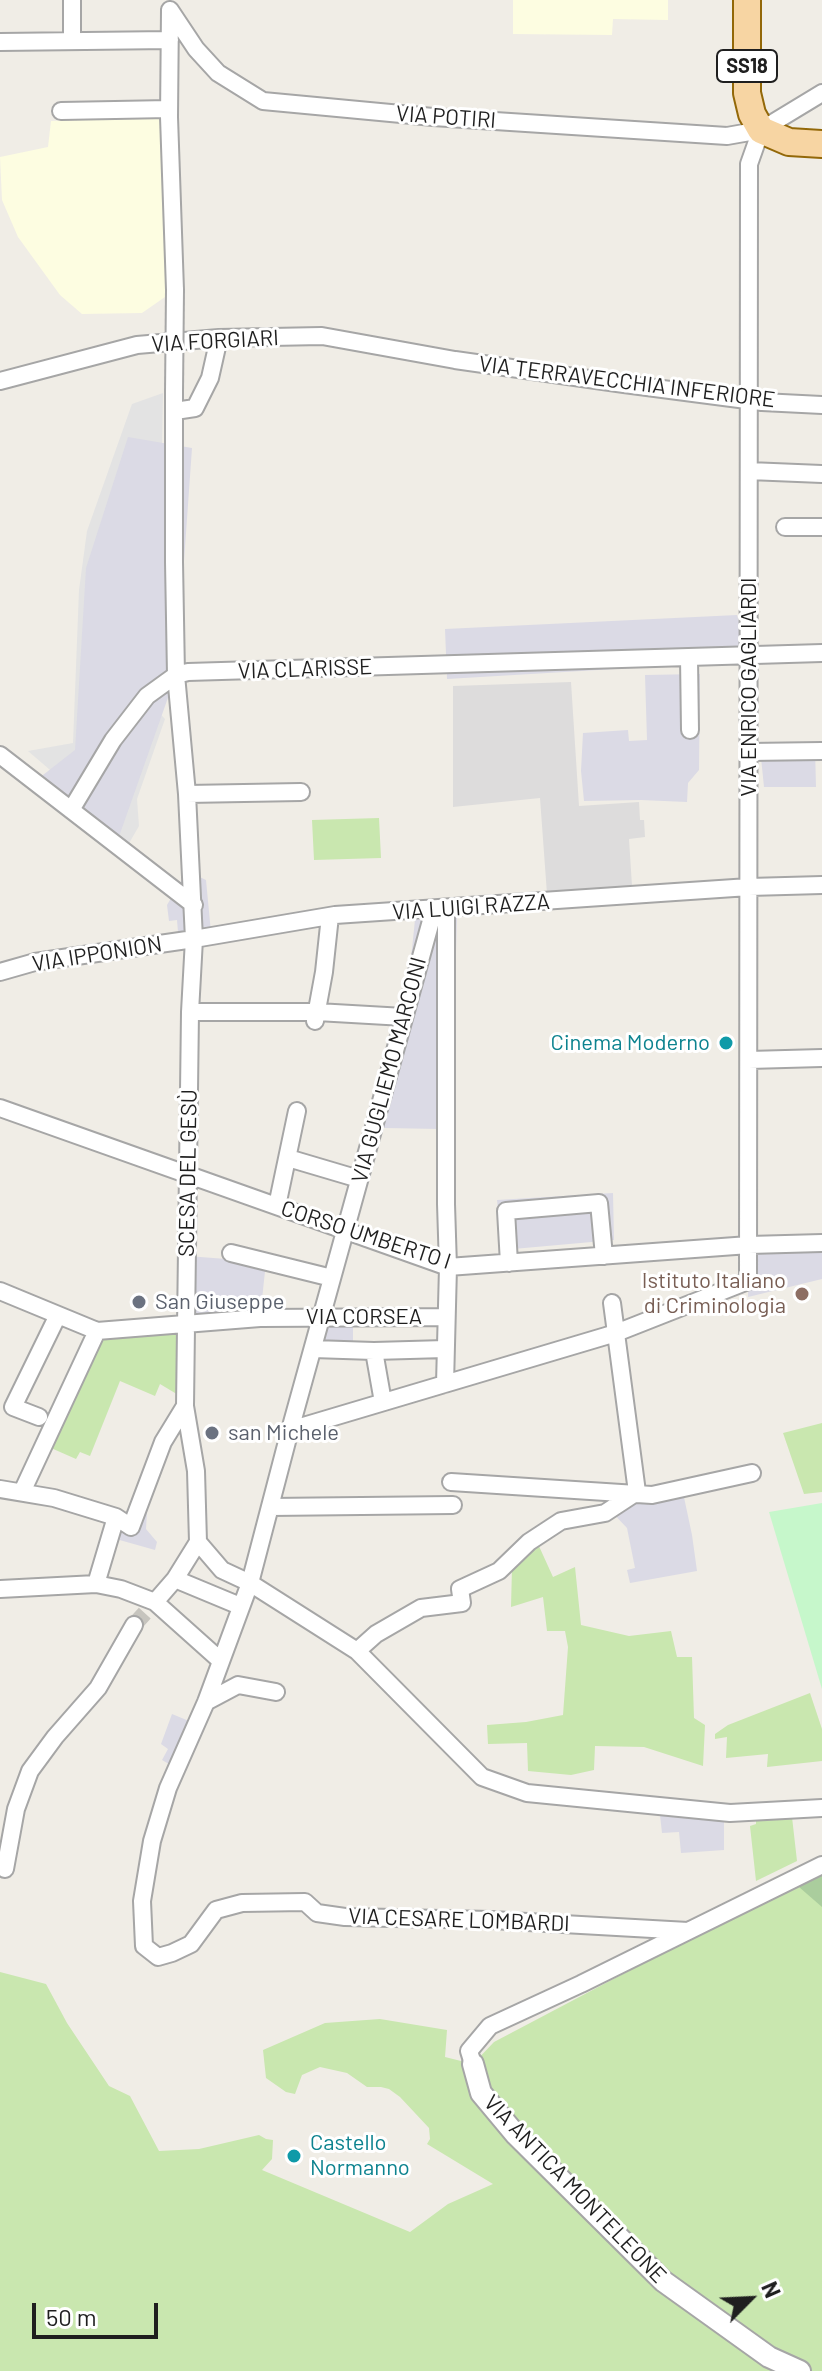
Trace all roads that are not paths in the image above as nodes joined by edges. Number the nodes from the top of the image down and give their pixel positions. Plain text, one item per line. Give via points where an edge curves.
1 (72, 0) edge
2 (747, 0) edge
3 (170, 5) edge
4 (170, 40) junction
5 (72, 41) junction
6 (0, 42) edge
7 (822, 93) edge
8 (169, 109) junction
9 (61, 111) dead end
10 (761, 130) junction
11 (822, 144) edge
12 (219, 338) junction
13 (432, 355) joint
14 (0, 381) edge
15 (749, 400) junction
16 (822, 405) edge
17 (175, 411) junction
18 (749, 471) junction
19 (822, 474) edge
20 (785, 527) dead end
21 (822, 527) edge
22 (822, 653) edge
23 (749, 655) junction
24 (689, 658) junction
25 (176, 675) junction
26 (690, 730) dead end
27 (822, 751) edge
28 (749, 752) junction
29 (0, 755) edge
30 (301, 792) dead end
31 (187, 794) junction
32 (71, 810) junction
33 (822, 885) edge
34 (749, 887) junction
35 (194, 905) junction
36 (440, 909) junction
37 (330, 916) junction
38 (194, 939) junction
39 (0, 972) edge
40 (190, 1012) junction
41 (316, 1017) junction
42 (404, 1017) junction
43 (822, 1058) edge
44 (749, 1060) junction
45 (0, 1108) edge
46 (297, 1111) dead end
47 (288, 1158) junction
48 (187, 1176) junction
49 (359, 1179) junction
50 (277, 1206) junction
51 (345, 1231) junction
52 (822, 1243) edge
53 (749, 1245) junction
54 (231, 1253) dead end
55 (604, 1256) junction
56 (509, 1263) junction
57 (448, 1267) junction
58 (332, 1278) junction
59 (2, 1297) edge
60 (612, 1303) dead end
61 (58, 1315) junction
62 (321, 1317) junction
63 (445, 1317) junction
64 (187, 1323) junction
65 (97, 1331) junction
66 (616, 1333) junction
67 (313, 1349) junction
68 (445, 1349) junction
69 (374, 1351) junction
70 (445, 1384) junction
71 (383, 1402) junction
72 (185, 1406) junction
73 (39, 1417) dead end
74 (290, 1430) junction
75 (752, 1473) dead end
76 (451, 1482) dead end
77 (0, 1489) edge
78 (22, 1492) junction
79 (637, 1492) junction
80 (453, 1505) dead end
81 (270, 1507) junction
82 (116, 1517) junction
83 (198, 1542) junction
84 (175, 1579) junction
85 (250, 1583) junction
86 (96, 1584) junction
87 (4, 1591) edge
88 (155, 1602) junction
89 (240, 1606) junction
90 (134, 1625) tunnel mouth
91 (357, 1651) junction
92 (221, 1661) junction
93 (276, 1692) dead end
94 (206, 1702) junction
95 (822, 1808) edge
96 (822, 1865) edge
97 (5, 1869) dead end
98 (688, 1931) junction
99 (158, 1957) joint
100 (473, 2064) joint
101 (800, 2371) edge

1 - 5 street
2 - 10 main road, SS18 via 747,93
3 - 4 street, SCESA DEL GESÙ
3 - 10 street, VIA POTIRI via 196,49 218,73 263,101 727,136
4 - 5 street
4 - 8 street, SCESA DEL GESÙ
5 - 6 street
7 - 10 street
8 - 9 street
8 - 17 street, SCESA DEL GESÙ, bridge
10 - 11 main road via 789,142
10 - 15 street, VIA ENRICO GAGLIARDI via 749,164
12 - 13 street, VIA FORGIARI via 322,336
12 - 14 street, VIA FORGIARI via 137,345
12 - 17 street via 210,378 195,408
13 - 15 street, VIA TERRAVECCHIA INFERIORE
15 - 16 street, VIA TERRAVECCHIA INFERIORE
15 - 18 street, VIA ENRICO GAGLIARDI
17 - 25 street, SCESA DEL GESÙ
18 - 19 street
18 - 23 street, VIA ENRICO GAGLIARDI
20 - 21 street
22 - 23 street, VIA CLARISSE
23 - 24 street, VIA CLARISSE
23 - 28 street, VIA ENRICO GAGLIARDI
24 - 25 street, VIA CLARISSE
24 - 26 street
25 - 31 street, SCESA DEL GESÙ
25 - 32 street via 147,696
27 - 28 street
28 - 34 street, VIA ENRICO GAGLIARDI
29 - 32 street
30 - 31 street
31 - 35 street, SCESA DEL GESÙ
32 - 35 street
33 - 34 street, VIA LUIGI RAZZA
34 - 36 street, VIA LUIGI RAZZA
34 - 44 street, VIA ENRICO GAGLIARDI
35 - 38 street, SCESA DEL GESÙ
36 - 37 street, VIA LUIGI RAZZA
36 - 42 street, VIA GUGLIEMO MARCONI
36 - 57 street
37 - 38 street, VIA LUIGI RAZZA
37 - 41 street
38 - 39 street, VIA IPPONION
38 - 40 street, SCESA DEL GESÙ
40 - 41 street
40 - 48 street, SCESA DEL GESÙ
41 - 42 street
42 - 49 street, VIA GUGLIEMO MARCONI
43 - 44 street
44 - 53 street, VIA ENRICO GAGLIARDI
45 - 48 street, CORSO UMBERTO I
46 - 47 street
47 - 49 street
47 - 50 street
48 - 50 street, CORSO UMBERTO I
48 - 64 street, SCESA DEL GESÙ
49 - 51 street, VIA GUGLIEMO MARCONI
50 - 51 street, CORSO UMBERTO I
51 - 57 street, CORSO UMBERTO I
51 - 58 street, VIA GUGLIEMO MARCONI
52 - 53 street, CORSO UMBERTO I
53 - 55 street, CORSO UMBERTO I
53 - 66 street, VIA ENRICO GAGLIARDI via 748,1281
54 - 58 street
55 - 56 street, CORSO UMBERTO I
55 - 56 street via 599,1203 506,1211
56 - 57 street, CORSO UMBERTO I
57 - 63 street
58 - 62 street, VIA GUGLIEMO MARCONI
59 - 61 street
60 - 66 street
61 - 65 street
61 - 73 street via 13,1407
62 - 63 street, VIA CORSEA
62 - 64 street, VIA CORSEA
62 - 67 street, VIA GUGLIEMO MARCONI
63 - 68 street
64 - 65 street, VIA CORSEA
64 - 72 street, SCESA DEL GESÙ
65 - 78 street
66 - 70 street
66 - 79 street
67 - 69 street
67 - 74 street, VIA GUGLIEMO MARCONI
68 - 69 street
68 - 70 street
69 - 71 street
70 - 71 street
71 - 74 street
72 - 82 street via 163,1442 131,1527
72 - 83 street, SCESA DEL GESÙ via 196,1471
74 - 81 street, VIA GUGLIEMO MARCONI
75 - 79 street via 652,1495
76 - 79 street
77 - 78 street
78 - 82 street
79 - 91 street via 605,1513 561,1521 461,1596 421,1608
80 - 81 street
81 - 85 street, VIA GUGLIEMO MARCONI
82 - 86 street
83 - 84 street
83 - 85 street via 222,1570
84 - 88 street
84 - 89 street
85 - 89 street, VIA GUGLIEMO MARCONI
85 - 91 street
86 - 87 street
86 - 88 street
88 - 92 street
89 - 92 street, VIA GUGLIEMO MARCONI
90 - 97 street via 98,1688 30,1771 16,1809
91 - 95 street via 482,1777 527,1793 730,1813
92 - 94 street, VIA GUGLIEMO MARCONI
93 - 94 street via 238,1685
94 - 99 street, VIA GUGLIEMO MARCONI via 168,1788 152,1841 142,1927 144,1946
96 - 98 street, VIA ANTICA MONTELEONE
98 - 99 street, VIA CESARE LOMBARDI via 345,1917 317,1913 305,1902 242,1903 216,1910 191,1944
98 - 100 street, VIA ANTICA MONTELEONE via 490,2026 469,2051
100 - 101 street, VIA ANTICA MONTELEONE via 481,2093 516,2135 663,2281 769,2357

